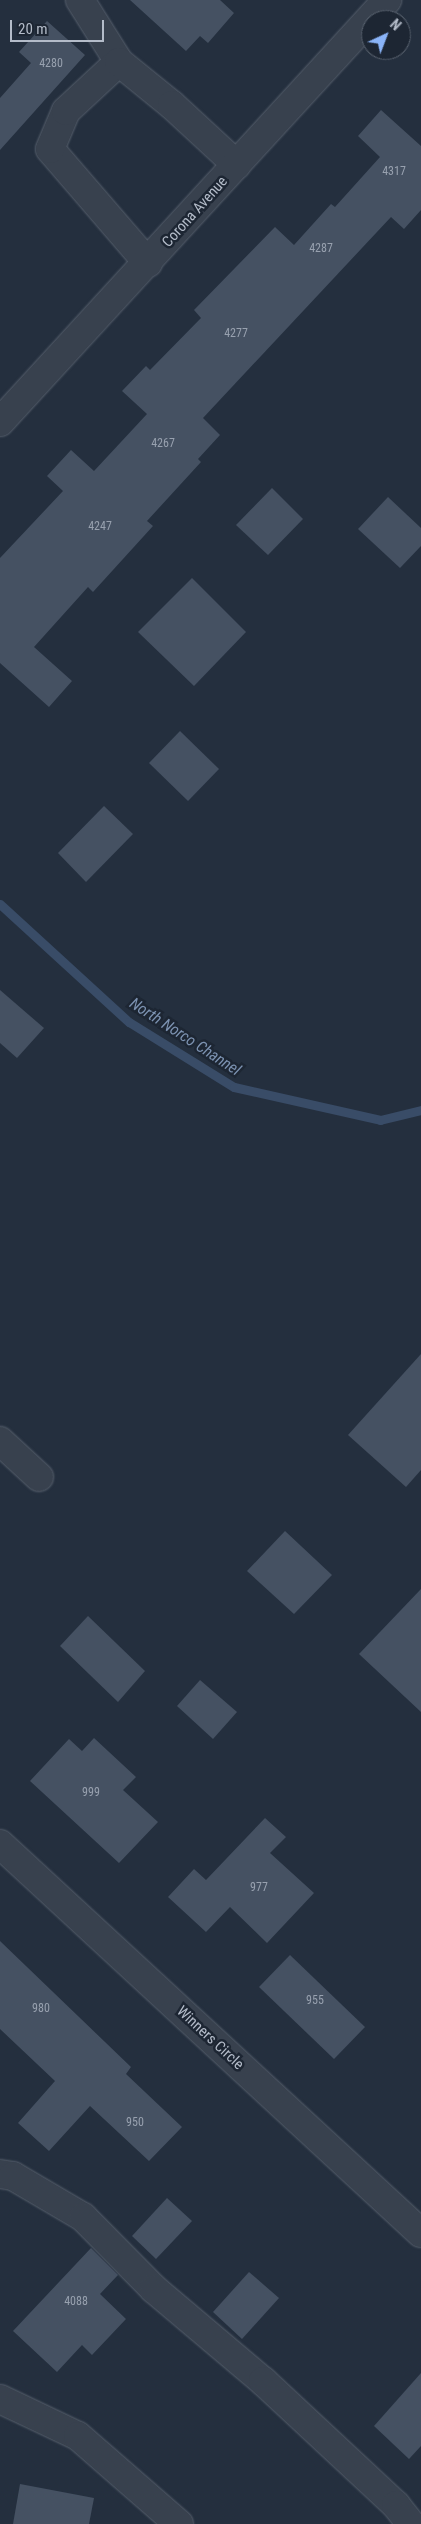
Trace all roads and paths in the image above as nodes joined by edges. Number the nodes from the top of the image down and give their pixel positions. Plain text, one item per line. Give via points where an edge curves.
1 (80, 0) edge
2 (387, 0) edge
3 (119, 62) junction
4 (237, 165) junction
5 (148, 264) junction
6 (0, 422) edge
7 (0, 1441) edge
8 (39, 1477) dead end
9 (0, 1844) edge
10 (0, 2174) edge
11 (421, 2232) edge
12 (0, 2399) edge
13 (180, 2524) edge
14 (411, 2524) edge

1 - 3 street
2 - 4 street, Corona Avenue
3 - 4 street
3 - 5 street via 66,111 50,149
4 - 5 street, Corona Avenue
5 - 6 street, Corona Avenue
7 - 8 street
9 - 11 street, Winners Circle
10 - 14 street via 13,2176 83,2217 154,2289 262,2381 396,2505
12 - 13 street via 78,2436

